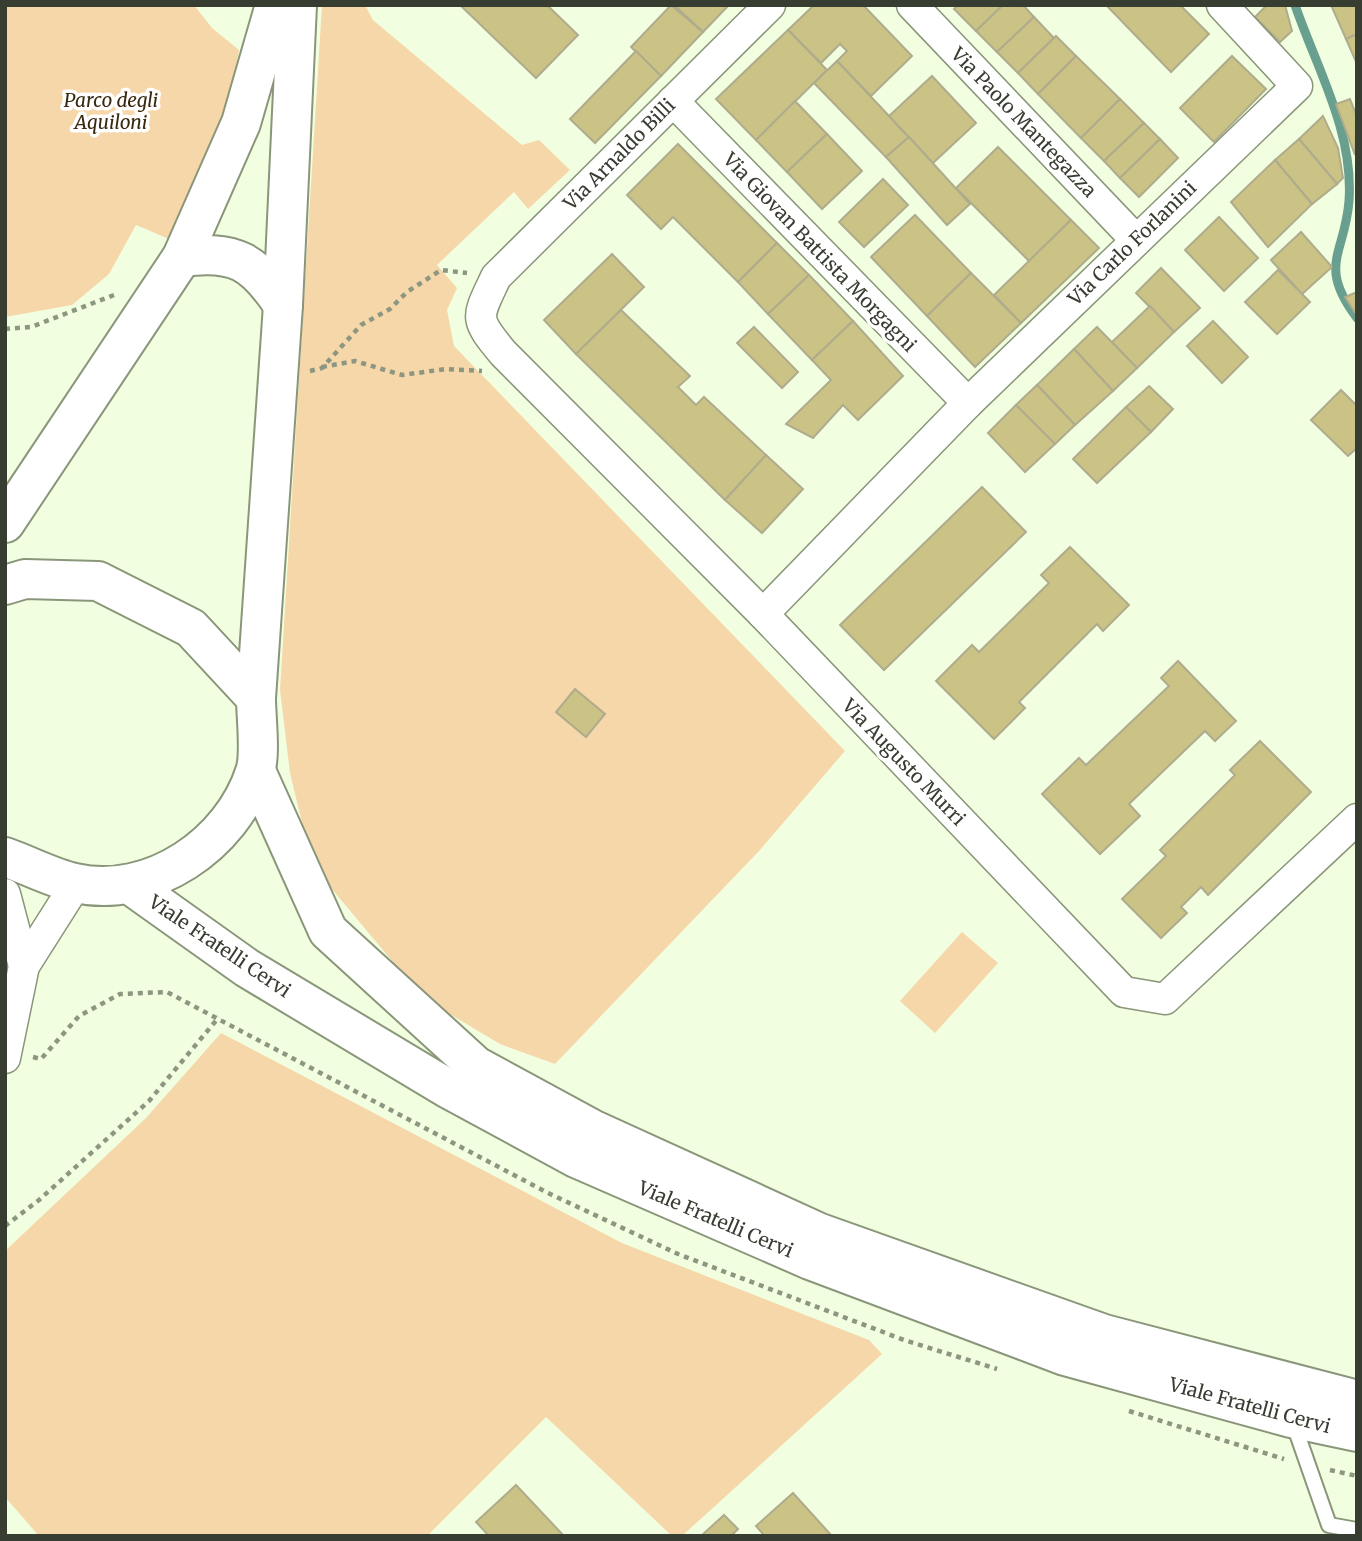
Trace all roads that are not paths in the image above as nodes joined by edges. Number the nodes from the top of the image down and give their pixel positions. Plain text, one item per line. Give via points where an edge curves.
1 (275, 5) edge
2 (297, 5) edge
3 (770, 5) edge
4 (912, 5) edge
5 (1222, 5) edge
6 (673, 101) junction
7 (1135, 239) junction
8 (182, 257) junction
9 (284, 304) junction
10 (480, 311) joint
11 (968, 402) junction
12 (5, 523) edge
13 (5, 584) edge
14 (763, 614) junction
15 (256, 698) junction
16 (256, 771) junction
17 (1357, 819) edge
18 (5, 857) edge
19 (76, 884) junction
20 (129, 884) junction
21 (5, 894) edge
22 (24, 966) junction
23 (5, 1058) edge
24 (1357, 1400) edge
25 (1291, 1418) junction
26 (1357, 1432) edge
27 (1357, 1530) edge

1 - 8 main road via 241,123
2 - 9 main road, Viale Fratelli Cervi
3 - 6 street, Via Arnaldo Billi
4 - 7 street, Via Paolo Mantegazza
5 - 7 street, Via Carlo Forlanini via 1297,86
6 - 10 street, Via Arnaldo Billi via 496,277
6 - 11 street, Via Giovan Battista Morgagni
7 - 11 street, Via Carlo Forlanini
8 - 9 main road via 208,253 240,259 264,275
8 - 12 main road
9 - 15 main road, Viale Fratelli Cervi
10 - 14 street, Via Augusto Murri via 482,327 503,353
11 - 14 street, Via Carlo Forlanini
13 - 15 main road via 25,579 98,581 191,628
14 - 17 street, Via Augusto Murri via 1124,992 1165,999
15 - 16 main road, Viale Fratelli Cervi
16 - 20 main road, Viale Fratelli Cervi via 225,829 186,862
16 - 24 main road, Viale Fratelli Cervi via 328,931 476,1066 592,1129 820,1233 1104,1335
18 - 19 main road, Viale Fratelli Cervi
19 - 20 main road, Viale Fratelli Cervi
19 - 22 street
20 - 25 main road, Viale Fratelli Cervi via 247,968 447,1088 576,1158 810,1260 1065,1356
21 - 22 street
22 - 23 street
25 - 26 main road, Viale Fratelli Cervi
25 - 27 lane via 1329,1525

